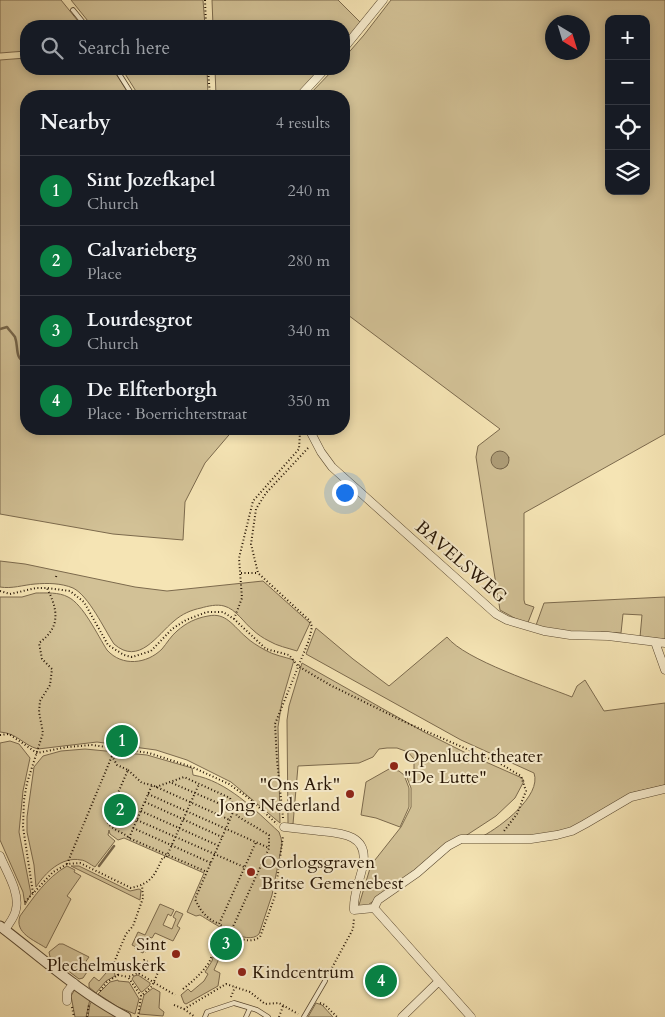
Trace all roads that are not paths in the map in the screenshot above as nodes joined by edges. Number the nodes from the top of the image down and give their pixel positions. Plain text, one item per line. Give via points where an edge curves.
1 (383, 0) edge
2 (74, 10) dead end
3 (82, 20) edge
4 (350, 41) edge
5 (120, 75) edge
6 (319, 75) edge
7 (129, 90) edge
8 (306, 90) edge
9 (312, 435) edge
10 (655, 642) junction
11 (665, 643) edge
12 (665, 670) edge
13 (665, 789) edge
14 (284, 827) road end
15 (0, 856) edge
16 (374, 908) junction
17 (2, 928) edge
18 (325, 981) road end
19 (439, 982) junction
20 (74, 983) junction
21 (67, 1001) dead end
22 (250, 1008) junction
23 (126, 1017) edge
24 (205, 1017) edge
25 (246, 1017) edge
26 (268, 1017) edge
27 (304, 1017) edge
28 (402, 1017) edge
29 (471, 1017) edge

1 - 4 street
2 - 3 lane
5 - 7 lane
6 - 8 street
9 - 10 street, BAVELSWEG via 332,467 496,614 544,631
10 - 11 street, BAVELSWEG
10 - 12 street
13 - 16 street via 631,797 572,831 532,839 461,839 378,900
14 - 16 street via 346,834 357,841 364,857 353,899 354,910
15 - 17 street via 17,904 12,920
16 - 19 street
17 - 20 street
18 - 27 lane
19 - 28 street
19 - 29 street
20 - 21 street via 67,992
20 - 23 street
22 - 24 lane via 234,1002 207,1012
22 - 25 lane
22 - 26 lane

